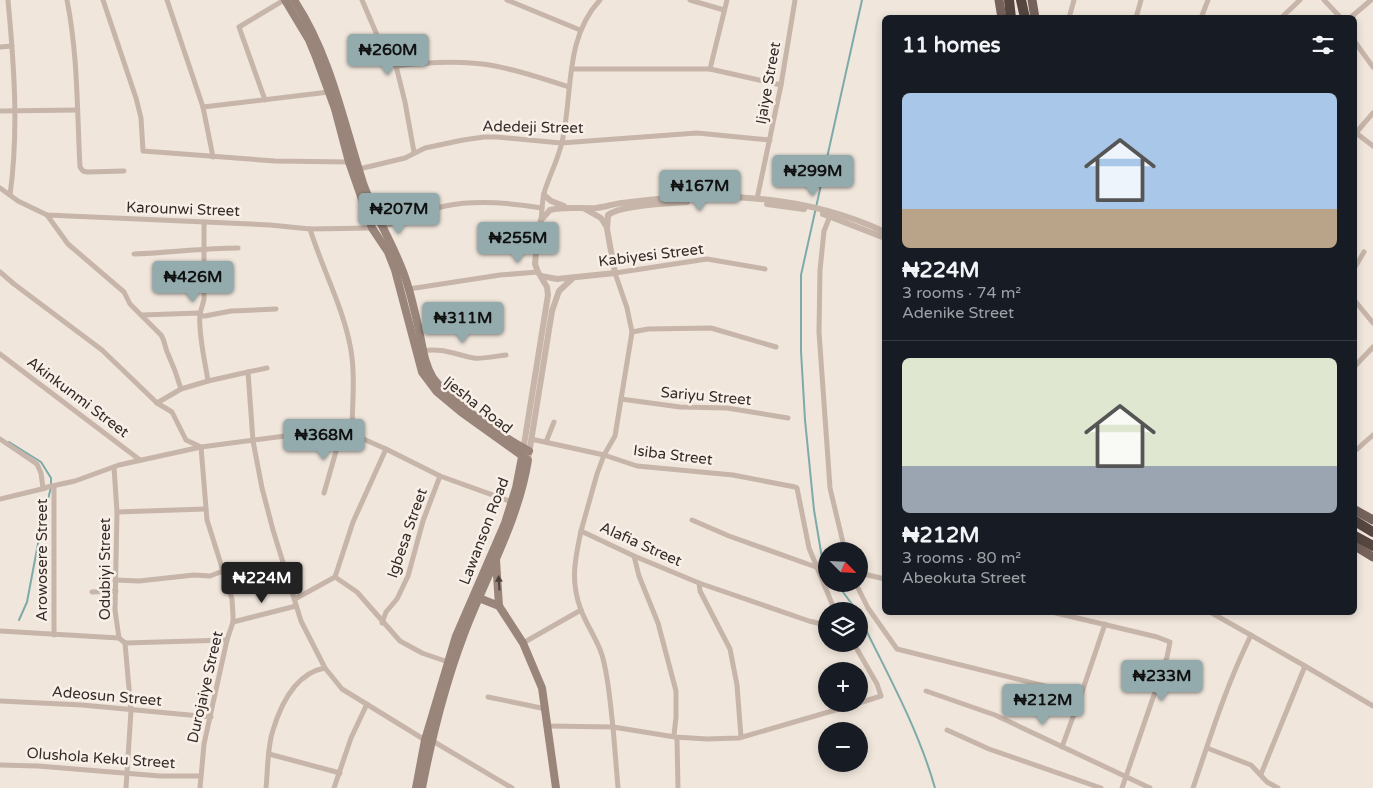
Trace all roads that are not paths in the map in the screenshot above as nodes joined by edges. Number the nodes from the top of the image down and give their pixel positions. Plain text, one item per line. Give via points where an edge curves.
1 (8, 0) edge
2 (67, 0) edge
3 (103, 0) edge
4 (167, 0) edge
5 (285, 0) edge
6 (294, 0) edge
7 (362, 0) edge
8 (507, 0) edge
9 (600, 0) edge
10 (690, 0) edge
11 (727, 0) edge
12 (795, 0) edge
13 (1000, 0) edge
14 (1009, 0) edge
15 (1022, 0) edge
16 (1032, 0) edge
17 (1074, 0) edge
18 (1141, 0) edge
19 (1208, 0) edge
20 (1300, 0) edge
21 (1324, 0) edge
22 (1371, 0) edge
23 (724, 10) junction
24 (298, 12) junction
25 (1002, 15) edge
26 (1011, 15) edge
27 (1024, 15) edge
28 (1034, 15) edge
29 (1069, 15) edge
30 (1137, 15) edge
31 (1202, 15) edge
32 (1284, 15) edge
33 (1338, 15) edge
34 (1354, 15) edge
35 (580, 30) junction
36 (12, 46) junction
37 (1357, 46) edge
38 (0, 47) edge
39 (396, 66) junction
40 (1373, 67) edge
41 (572, 69) junction
42 (710, 69) junction
43 (781, 84) junction
44 (569, 87) junction
45 (329, 92) junction
46 (265, 100) junction
47 (204, 107) junction
48 (77, 110) junction
49 (0, 111) edge
50 (16, 111) junction
51 (1373, 114) edge
52 (1357, 132) edge
53 (1357, 134) edge
54 (770, 140) junction
55 (562, 143) junction
56 (1373, 146) edge
57 (414, 152) junction
58 (213, 157) junction
59 (349, 162) junction
60 (359, 169) junction
61 (124, 172) dead end
62 (0, 188) edge
63 (10, 194) junction
64 (544, 195) junction
65 (757, 199) junction
66 (793, 206) junction
67 (573, 207) junction
68 (542, 208) junction
69 (584, 208) junction
70 (829, 214) junction
71 (46, 215) junction
72 (541, 220) junction
73 (204, 222) junction
74 (382, 227) junction
75 (372, 228) junction
76 (310, 229) junction
77 (607, 229) junction
78 (882, 231) edge
79 (882, 237) edge
80 (203, 248) junction
81 (238, 248) dead end
82 (1364, 252) dead end
83 (134, 254) dead end
84 (1357, 264) edge
85 (765, 269) dead end
86 (0, 272) edge
87 (615, 273) junction
88 (539, 274) junction
89 (575, 277) junction
90 (409, 289) junction
91 (1357, 303) edge
92 (276, 309) dead end
93 (200, 313) junction
94 (142, 315) junction
95 (1373, 322) edge
96 (632, 332) junction
97 (776, 347) dead end
98 (1373, 347) edge
99 (423, 351) junction
100 (0, 354) edge
101 (506, 355) dead end
102 (1357, 364) edge
103 (267, 368) dead end
104 (248, 372) junction
105 (208, 380) junction
106 (181, 389) junction
107 (621, 399) junction
108 (157, 403) junction
109 (463, 410) junction
110 (788, 418) dead end
111 (554, 422) dead end
112 (341, 434) junction
113 (352, 434) junction
114 (1373, 436) edge
115 (0, 439) edge
116 (531, 439) junction
117 (253, 441) junction
118 (546, 442) junction
119 (201, 447) junction
120 (386, 448) junction
121 (1357, 449) edge
122 (526, 450) junction
123 (604, 455) junction
124 (525, 458) junction
125 (140, 460) junction
126 (114, 467) junction
127 (440, 476) junction
128 (54, 486) junction
129 (45, 488) junction
130 (324, 493) dead end
131 (0, 499) edge
132 (512, 502) junction
133 (205, 509) junction
134 (1357, 511) edge
135 (117, 512) junction
136 (692, 520) dead end
137 (1373, 520) edge
138 (1357, 522) edge
139 (581, 531) junction
140 (1373, 532) edge
141 (1357, 537) edge
142 (843, 542) edge
143 (1373, 546) edge
144 (1357, 547) edge
145 (634, 556) junction
146 (1373, 556) edge
147 (496, 560) junction
148 (816, 567) junction
149 (223, 571) junction
150 (868, 575) edge
151 (335, 577) junction
152 (882, 578) edge
153 (115, 580) junction
154 (699, 583) junction
155 (116, 591) junction
156 (92, 592) dead end
157 (860, 592) edge
158 (479, 598) junction
159 (295, 599) junction
160 (831, 602) edge
161 (296, 606) junction
162 (499, 606) junction
163 (581, 610) junction
164 (1065, 615) edge
165 (1215, 615) edge
166 (233, 622) junction
167 (382, 623) junction
168 (818, 623) edge
169 (1105, 624) junction
170 (0, 631) edge
171 (54, 635) junction
172 (1251, 635) junction
173 (119, 638) junction
174 (227, 640) junction
175 (125, 643) junction
176 (523, 643) junction
177 (448, 662) junction
178 (1305, 666) junction
179 (325, 668) junction
180 (868, 668) edge
181 (926, 691) dead end
182 (1080, 695) junction
183 (488, 697) dead end
184 (868, 700) edge
185 (0, 701) edge
186 (367, 704) junction
187 (1373, 706) edge
188 (546, 710) junction
189 (131, 711) junction
190 (826, 712) edge
191 (211, 717) junction
192 (548, 726) junction
193 (612, 727) junction
194 (947, 730) dead end
195 (676, 737) junction
196 (741, 737) junction
197 (428, 740) junction
198 (1062, 747) junction
199 (1207, 748) junction
200 (269, 754) junction
201 (0, 765) edge
202 (127, 773) junction
203 (340, 773) junction
204 (1261, 774) junction
205 (200, 776) junction
206 (1126, 777) junction
207 (126, 788) edge
208 (200, 788) edge
209 (266, 788) edge
210 (334, 788) edge
211 (416, 788) edge
212 (422, 788) edge
213 (512, 788) edge
214 (556, 788) edge
215 (618, 788) edge
216 (678, 788) edge
217 (1101, 788) edge
218 (1122, 788) edge
219 (1150, 788) edge
220 (1193, 788) edge
221 (1278, 788) edge

1 - 36 street
2 - 48 street via 78,84
3 - 58 street via 136,98 143,151
4 - 47 street
5 - 24 main road, Ijesha Road
5 - 46 street via 239,27
6 - 24 main road, Ijesha Road
7 - 39 street via 377,35
8 - 35 street
9 - 35 street via 590,10
10 - 23 street
11 - 23 street
12 - 43 street, Ijaiye Street
13 - 25 main road
14 - 26 highway
15 - 27 highway
16 - 28 main road
17 - 29 street
18 - 30 street
19 - 31 street
20 - 32 street
21 - 33 street
22 - 34 street
23 - 42 street
24 - 45 main road, Ijesha Road
24 - 60 main road, Ijesha Road via 319,45 330,72
35 - 41 street
36 - 38 street
36 - 50 street
37 - 40 street
39 - 44 street via 441,62 487,65
39 - 57 street
41 - 42 street
41 - 44 street
42 - 43 street
43 - 54 street, Ijaiye Street
44 - 55 street
45 - 46 street
45 - 59 main road, Ijesha Road
46 - 47 street
47 - 58 street
48 - 50 street
48 - 61 street via 81,170
49 - 50 street
50 - 63 street
51 - 52 street
53 - 56 street
54 - 55 street, Adedeji Street via 697,133
54 - 65 street, Ijaiye Street
55 - 57 street, Adedeji Street via 484,137
55 - 64 street
57 - 60 street, Adedeji Street via 405,158
58 - 59 street
59 - 75 main road, Ijesha Road
60 - 74 main road, Ijesha Road
62 - 63 street, Karounwi Street
63 - 71 street, Karounwi Street
64 - 67 street via 558,204
64 - 68 street
65 - 66 street
65 - 69 street via 685,198
66 - 70 street
66 - 77 street via 694,201 635,207 611,213 607,218
67 - 69 street
67 - 72 street via 550,210
68 - 72 street
68 - 74 street via 502,203 460,204 434,209
69 - 77 street via 601,218
70 - 78 street
70 - 79 street
70 - 142 street via 820,270 818,332 830,488
71 - 73 street, Karounwi Street
71 - 94 street via 68,244 124,292 130,304
72 - 88 street, Lawanson Road via 535,264
73 - 76 street, Karounwi Street
73 - 80 street
74 - 90 main road, Ijesha Road
75 - 76 street, Karounwi Street
75 - 109 main road, Ijesha Road via 388,252 397,276 422,372 433,388
76 - 113 street via 350,346
77 - 87 street
80 - 81 street
80 - 83 street
80 - 93 street via 204,299
82 - 84 street
85 - 87 street, Kabiyesi Street via 707,259
86 - 108 street via 102,350
87 - 89 street, Kabiyesi Street
87 - 96 street
88 - 89 street, Kabiyesi Street via 557,279
88 - 90 street via 500,275
88 - 122 street, Lawanson Road via 548,295
89 - 116 street via 559,291 552,311
90 - 99 main road, Ijesha Road
91 - 95 street
92 - 93 street via 206,316
93 - 94 street
93 - 105 street
94 - 106 street via 165,340
96 - 97 street via 710,328
96 - 107 street
98 - 102 street
99 - 101 street via 454,352 475,358
99 - 109 main road, Ijesha Road via 434,379
100 - 125 street, Akinkunmi Street
103 - 104 street
104 - 105 street
104 - 117 street
105 - 106 street
106 - 108 street
107 - 110 street, Sariyu Street via 680,407 727,408
107 - 123 street via 615,436
108 - 119 street via 172,412 186,440
109 - 122 main road, Ijesha Road
109 - 124 main road, Ijesha Road
111 - 118 street
112 - 113 street
112 - 117 street via 293,435
112 - 130 street
113 - 120 street
114 - 121 street
115 - 129 street via 37,464
116 - 118 street, Isiba Street
116 - 122 street
117 - 119 street
117 - 159 street via 267,509
118 - 123 street, Isiba Street
119 - 125 street
119 - 133 street
120 - 127 street
120 - 151 street via 353,522
122 - 124 street, Lawanson Road
123 - 139 street
123 - 148 street, Isiba Street via 637,466 726,474 797,488
124 - 132 main road, Lawanson Road
124 - 147 main road, Lawanson Road via 525,474 512,521
125 - 126 street
126 - 128 street
126 - 135 street, Odubiyi Street
127 - 132 street
127 - 167 street, Igbesa Street via 408,576
128 - 129 street
128 - 171 street, Arowosere Street
129 - 131 street
132 - 177 main road, Lawanson Road
133 - 135 street
133 - 149 street
134 - 137 main road
135 - 153 street, Odubiyi Street
136 - 148 street
138 - 140 highway
139 - 145 street, Alafia Street
139 - 163 street, Alafia Street via 573,571
141 - 143 highway
144 - 146 main road
145 - 154 street, Alafia Street
145 - 195 street via 638,576 658,622 676,691
147 - 158 main road, Lawanson Road
162 -> 147 main road
148 - 160 street
149 - 153 street via 210,576
149 - 166 street via 232,599
150 - 152 street
151 - 159 street
151 - 167 street via 356,592
153 - 155 street, Odubiyi Street
154 - 168 street, Alafia Street
154 - 196 street via 730,649
155 - 156 street
155 - 173 street, Odubiyi Street
157 - 182 street via 897,649
158 - 162 main road
158 - 197 main road, Lawanson Road
159 - 161 street
161 - 166 street
161 - 179 street
162 - 176 main road
163 - 176 street
163 - 193 street, Alafia Street via 603,657
164 - 169 street
165 - 172 street
166 - 174 street, Durojaiye Street
167 - 177 street via 400,641
169 - 182 street
169 - 206 street via 1163,638 1171,644
170 - 171 street
171 - 173 street
172 - 178 street
172 - 199 street via 1224,695
173 - 175 street, Odubiyi Street
174 - 175 street
174 - 191 street, Durojaiye Street
175 - 189 street
176 - 188 main road via 542,688
177 - 197 main road, Lawanson Road
178 - 187 street
178 - 204 street
179 - 186 street via 342,689
179 - 200 street via 303,678 288,693 272,730
180 - 184 street via 881,696
181 - 198 street via 995,715
182 - 198 street
183 - 188 street
185 - 189 street, Adeosun Street
186 - 197 street
186 - 203 street via 351,738
188 - 192 main road
189 - 191 street, Adeosun Street
189 - 202 street
190 - 196 street
191 - 205 street, Durojaiye Street
192 - 193 street
192 - 214 main road
193 - 195 street
193 - 215 street, Alafia Street
194 - 217 street via 989,749
195 - 196 street
195 - 216 street
197 - 211 main road, Lawanson Road
197 - 212 main road, Lawanson Road
197 - 213 street
198 - 206 street
199 - 204 street via 1251,764
199 - 220 street
200 - 203 street
200 - 209 street
201 - 202 street, Olushola Keku Street
202 - 205 street, Olushola Keku Street
202 - 207 street
203 - 210 street
204 - 221 street
205 - 208 street, Durojaiye Street
206 - 218 street
206 - 219 street

